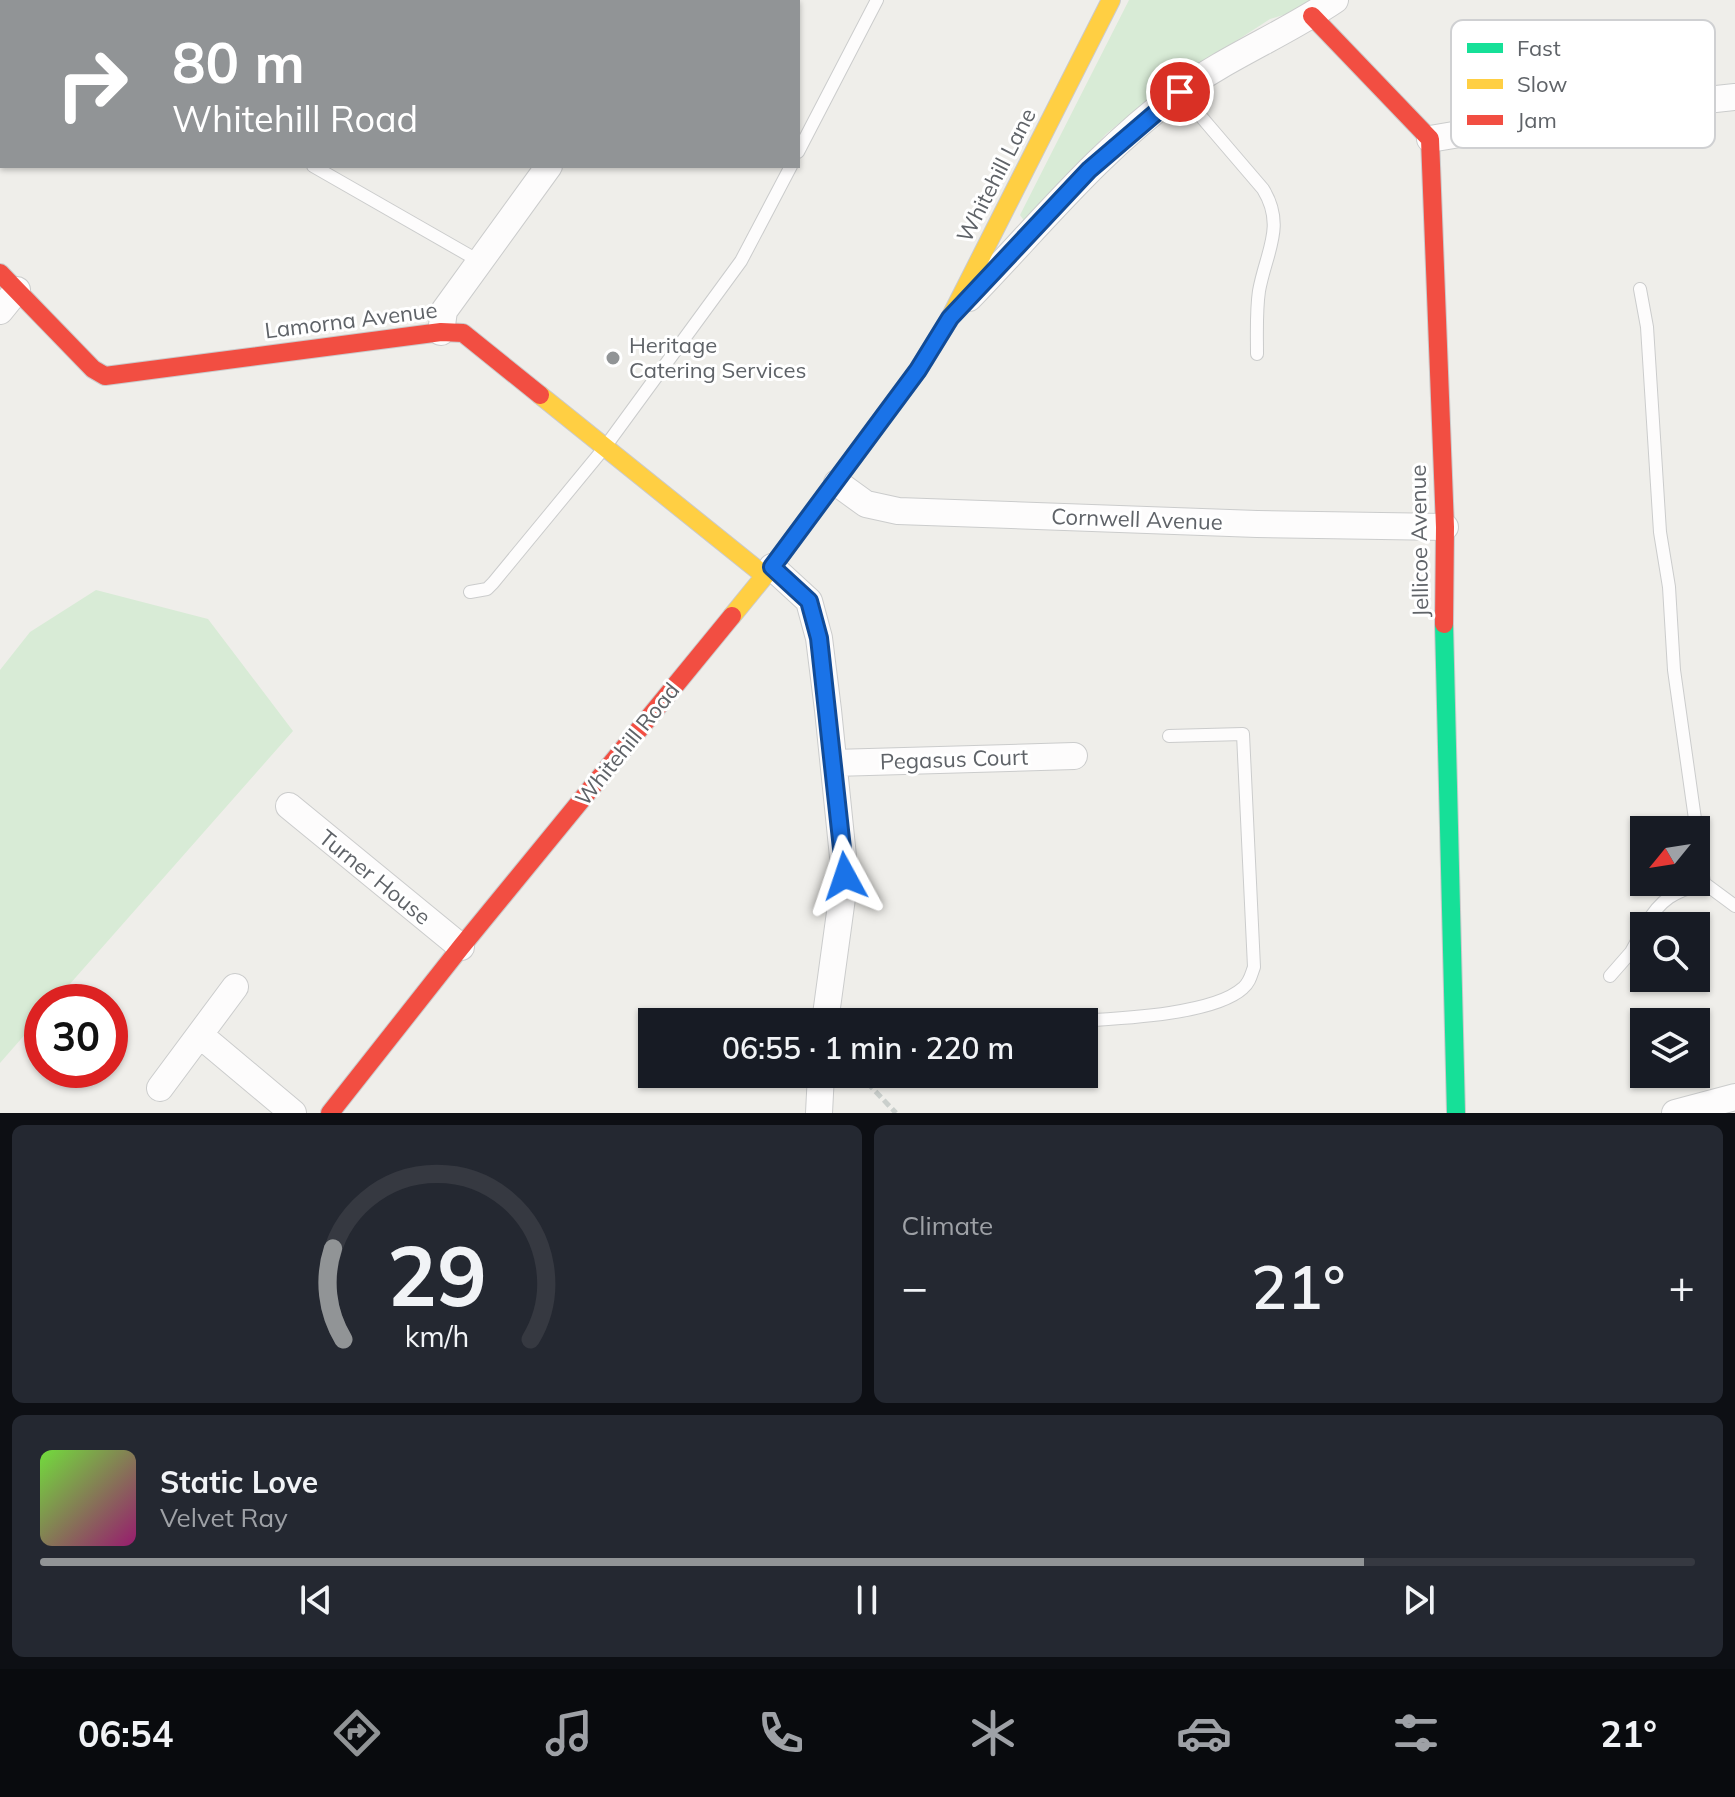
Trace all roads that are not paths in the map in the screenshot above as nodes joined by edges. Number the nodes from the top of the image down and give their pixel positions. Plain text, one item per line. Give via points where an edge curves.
1 (877, 0) edge
2 (1111, 0) edge
3 (1335, 0) edge
4 (1312, 16) junction
5 (1180, 92) junction
6 (1735, 97) edge
7 (1715, 99) edge
8 (1451, 135) edge
9 (1430, 139) junction
10 (800, 148) edge
11 (316, 168) edge
12 (548, 168) edge
13 (790, 168) edge
14 (479, 261) junction
15 (8, 281) edge
16 (1640, 289) dead end
17 (0, 311) edge
18 (950, 318) junction
19 (441, 332) junction
20 (1257, 354) dead end
21 (918, 370) joint
22 (605, 447) junction
23 (837, 483) junction
24 (1445, 527) junction
25 (768, 571) junction
26 (470, 592) dead end
27 (1169, 736) dead end
28 (1074, 756) dead end
29 (834, 763) junction
30 (289, 806) dead end
31 (1695, 816) edge
32 (1710, 887) edge
33 (1672, 896) edge
34 (1735, 906) edge
35 (1653, 912) edge
36 (461, 947) junction
37 (1630, 953) edge
38 (1610, 976) dead end
39 (235, 987) dead end
40 (827, 1008) edge
41 (1098, 1020) edge
42 (200, 1035) junction
43 (160, 1088) dead end
44 (820, 1088) edge
45 (1735, 1097) edge
46 (293, 1113) edge
47 (330, 1113) edge
48 (819, 1113) edge
49 (1456, 1113) edge
50 (1675, 1113) edge

1 - 10 lane
2 - 18 street, Whitehill Lane
3 - 4 street
4 - 5 street
4 - 9 street
5 - 18 street via 1089,170
5 - 20 lane via 1271,202 1275,219 1259,291
6 - 7 street
8 - 9 street
9 - 24 street, Jellicoe Avenue
11 - 14 lane
12 - 14 street
13 - 22 lane via 741,261
14 - 19 street via 444,311
15 - 17 street
15 - 19 street, Lamorna Avenue via 105,376
16 - 31 lane via 1674,670
18 - 21 street, Whitehill Lane
19 - 22 street, Lamorna Avenue via 465,335
21 - 23 street, Whitehill Road
22 - 25 street, Lamorna Avenue
22 - 26 lane via 493,583
23 - 24 street, Cornwell Avenue via 866,504 898,511
23 - 25 street, Whitehill Road
24 - 49 street, Jellicoe Avenue
25 - 29 street via 809,601 819,638
25 - 36 street, Whitehill Road
27 - 41 lane via 1243,734 1254,967 1250,981 1221,1000 1147,1017
28 - 29 street, Pegasus Court
29 - 40 street via 845,876
30 - 36 street, Turner House
32 - 34 lane
33 - 35 lane
36 - 47 street, Whitehill Road
37 - 38 lane
39 - 42 street
42 - 43 street
42 - 46 street
44 - 48 street
45 - 50 street

